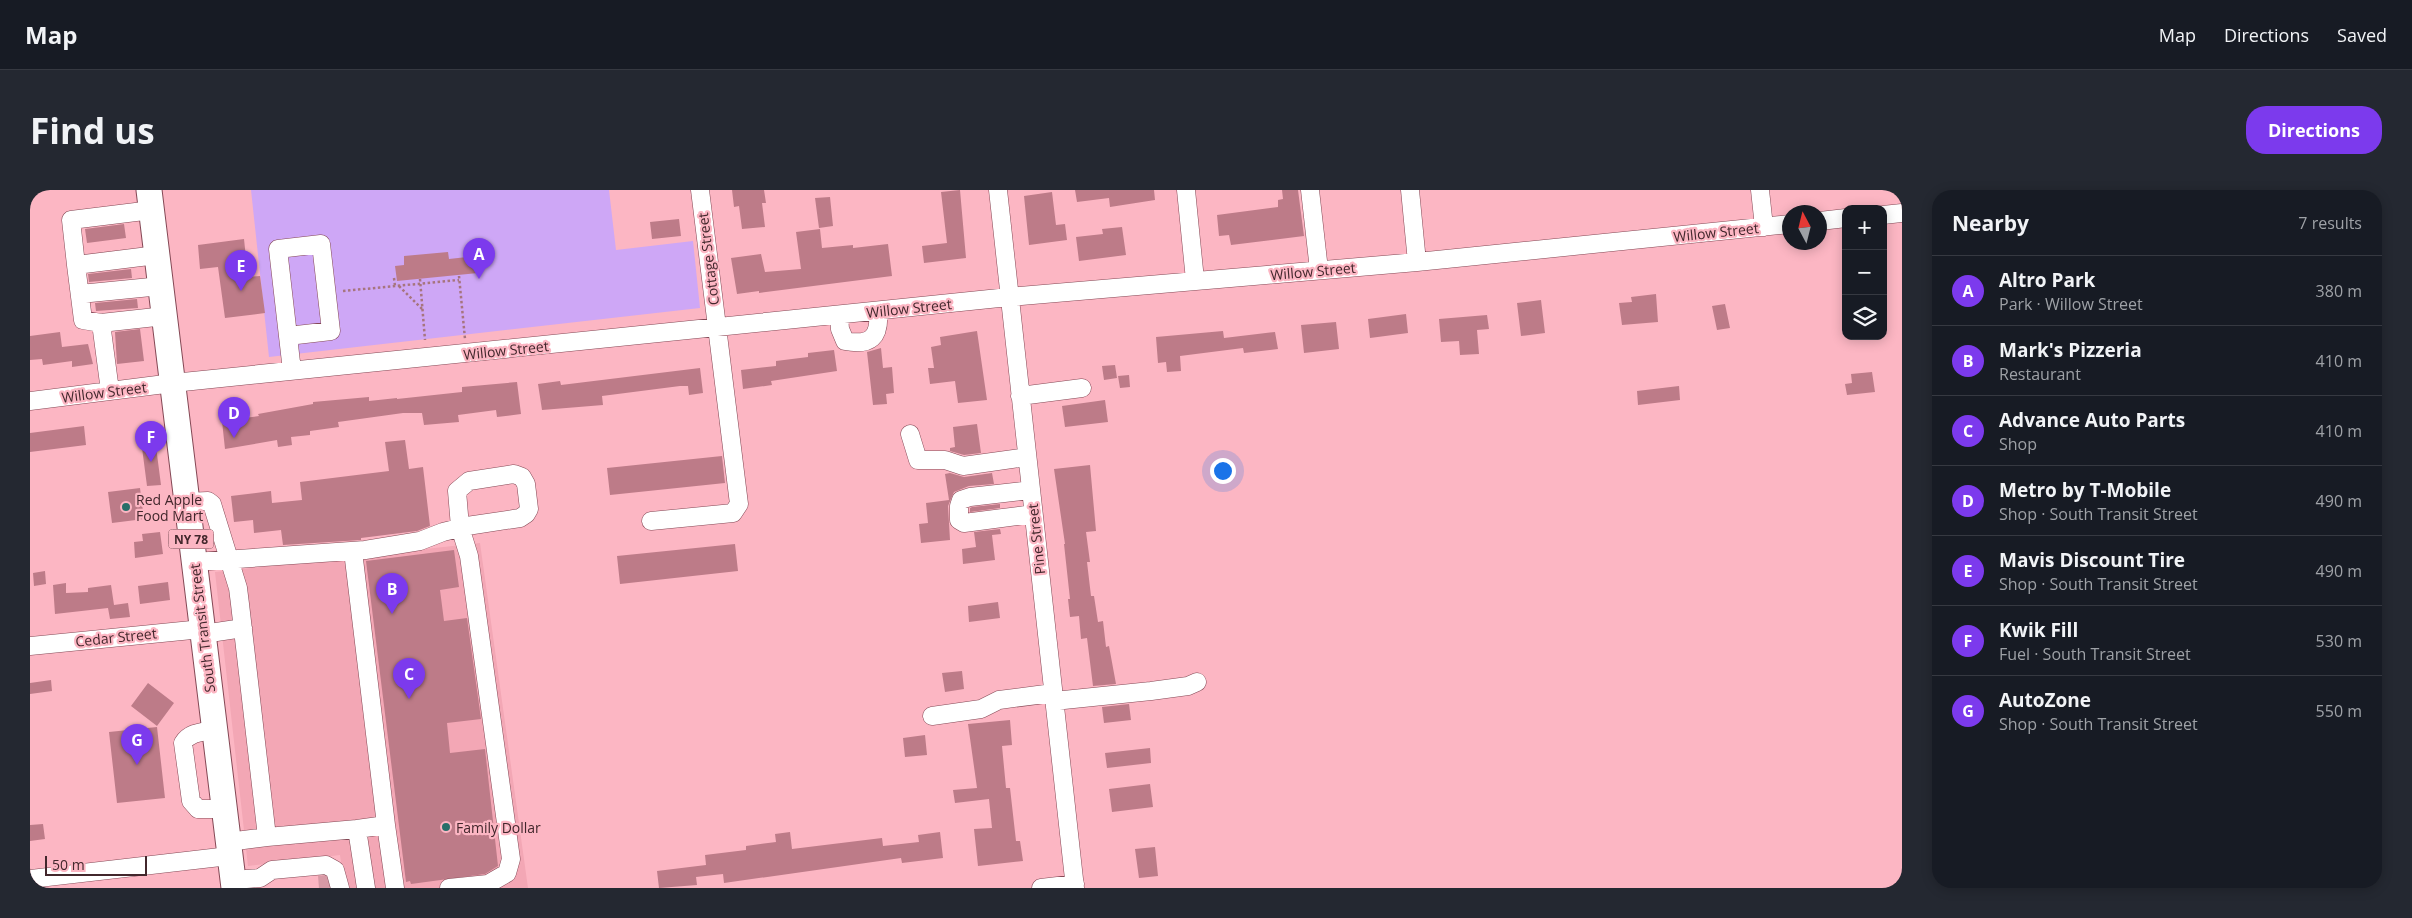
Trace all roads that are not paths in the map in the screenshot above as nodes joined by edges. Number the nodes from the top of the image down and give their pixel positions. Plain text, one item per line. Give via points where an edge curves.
1 (700, 190) edge
2 (998, 190) edge
3 (1186, 190) edge
4 (1310, 190) edge
5 (1410, 190) edge
6 (1760, 190) edge
7 (151, 200) edge
8 (1902, 213) edge
9 (1887, 215) edge
10 (1842, 218) edge
11 (1827, 220) edge
12 (1782, 225) edge
13 (1764, 227) junction
14 (157, 256) junction
15 (1418, 262) junction
16 (76, 265) junction
17 (1319, 270) junction
18 (1195, 280) junction
19 (161, 286) junction
20 (80, 294) junction
21 (1009, 297) junction
22 (878, 312) junction
23 (164, 316) junction
24 (839, 316) junction
25 (101, 323) junction
26 (717, 329) junction
27 (288, 336) junction
28 (292, 371) junction
29 (172, 383) junction
30 (1082, 388) dead end
31 (110, 391) junction
32 (1020, 396) junction
33 (30, 401) edge
34 (910, 434) dead end
35 (1027, 456) junction
36 (1031, 490) junction
37 (187, 502) junction
38 (1034, 514) junction
39 (651, 521) dead end
40 (353, 551) junction
41 (229, 561) junction
42 (194, 562) junction
43 (243, 628) junction
44 (202, 631) junction
45 (30, 646) edge
46 (1197, 682) dead end
47 (1054, 697) junction
48 (932, 716) dead end
49 (386, 825) junction
50 (357, 829) junction
51 (267, 837) junction
52 (228, 849) junction
53 (30, 879) edge
54 (260, 883) edge
55 (234, 884) edge
56 (1075, 886) edge
57 (340, 888) tunnel mouth
58 (366, 888) edge
59 (395, 888) edge
60 (449, 888) edge
61 (1041, 888) edge

1 - 26 street, Cottage Street
2 - 21 street, Pine Street
3 - 18 street
4 - 17 street
5 - 15 street
6 - 13 street
7 - 14 highway, South Transit Street / NY 78
7 - 16 street via 71,220
8 - 9 street
10 - 11 street
12 - 13 street, Willow Street
13 - 15 street, Willow Street
14 - 16 street
14 - 19 highway, South Transit Street / NY 78
15 - 17 street, Willow Street
16 - 20 street
17 - 18 street, Willow Street
18 - 21 street, Willow Street
19 - 20 street
19 - 23 highway, South Transit Street / NY 78
20 - 25 street via 83,320
21 - 22 street, Willow Street
21 - 32 street, Pine Street
22 - 24 street, Willow Street
22 - 24 street via 875,337 852,342 845,341
23 - 25 street
23 - 29 highway, South Transit Street / NY 78
24 - 26 street, Willow Street
25 - 31 street
26 - 28 street, Willow Street
26 - 39 street, Cottage Street via 739,504 733,513
27 - 27 street via 278,249 322,244 331,331
27 - 28 street
28 - 29 street, Willow Street
29 - 31 street, Willow Street
29 - 37 highway, South Transit Street / NY 78
30 - 32 street
31 - 33 street, Willow Street
32 - 35 street, Pine Street
34 - 35 street via 918,460 945,460 963,466
35 - 36 street, Pine Street
36 - 38 street, Pine Street
36 - 38 street via 961,500 959,520 964,523
37 - 41 street via 208,501 212,504
37 - 42 highway, South Transit Street / NY 78
38 - 47 street, Pine Street
40 - 41 street
40 - 49 street
40 - 60 street via 420,541 460,528 469,556 511,859 507,873 488,884
41 - 42 street
41 - 43 street via 238,588
42 - 44 highway, South Transit Street / NY 78
43 - 44 street, Cedar Street
43 - 51 street
44 - 45 street, Cedar Street
44 - 52 highway, South Transit Street / NY 78
46 - 47 street via 1151,691
47 - 48 street via 999,700 981,709
47 - 56 street, Pine Street
49 - 50 street
49 - 59 street
50 - 51 street
50 - 58 street
51 - 52 street
52 - 53 street
52 - 55 highway, South Transit Street / NY 78
54 - 55 street
54 - 57 street via 272,870 335,870
56 - 61 street

